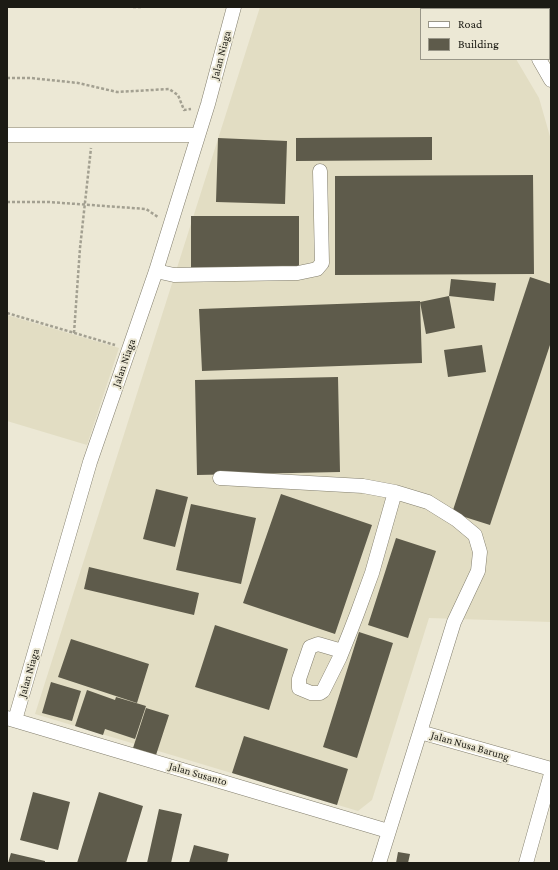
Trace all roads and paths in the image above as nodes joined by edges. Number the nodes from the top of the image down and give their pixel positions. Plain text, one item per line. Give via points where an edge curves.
1 (133, 7) edge
2 (142, 7) edge
3 (234, 7) edge
4 (540, 60) edge
5 (7, 78) edge
6 (551, 80) edge
7 (208, 104) junction
8 (7, 135) edge
9 (93, 135) junction
10 (197, 135) junction
11 (320, 171) dead end
12 (7, 202) edge
13 (84, 204) junction
14 (168, 227) junction
15 (156, 271) junction
16 (7, 313) edge
17 (74, 333) junction
18 (129, 350) junction
19 (220, 478) dead end
20 (395, 492) junction
21 (342, 651) dead end
22 (11, 719) edge
23 (420, 732) junction
24 (551, 769) edge
25 (551, 774) edge
26 (388, 831) junction
27 (379, 863) edge
28 (526, 863) edge

1 - 2 path
3 - 7 street, Jalan Niaga
4 - 6 street
5 - 7 path via 78,83 117,92 169,89 178,95 184,110
7 - 10 street, Jalan Niaga
8 - 9 street
9 - 10 street
9 - 13 path
10 - 14 street, Jalan Niaga
11 - 15 street via 322,263 317,269 298,273 174,275
12 - 13 path
13 - 14 path via 146,209 153,212
13 - 17 path
14 - 15 street, Jalan Niaga
15 - 18 street, Jalan Niaga
16 - 17 path
17 - 18 path
18 - 22 street, Jalan Niaga via 90,462
19 - 20 street via 363,486
20 - 21 street via 372,573
20 - 23 street via 428,502 457,520 475,535 480,552 478,571 454,622
22 - 26 street, Jalan Susanto
23 - 24 street, Jalan Nusa Barung
23 - 26 street, Jalan Nusa Barung
25 - 28 street
26 - 27 street, Jalan Nusa Barung

